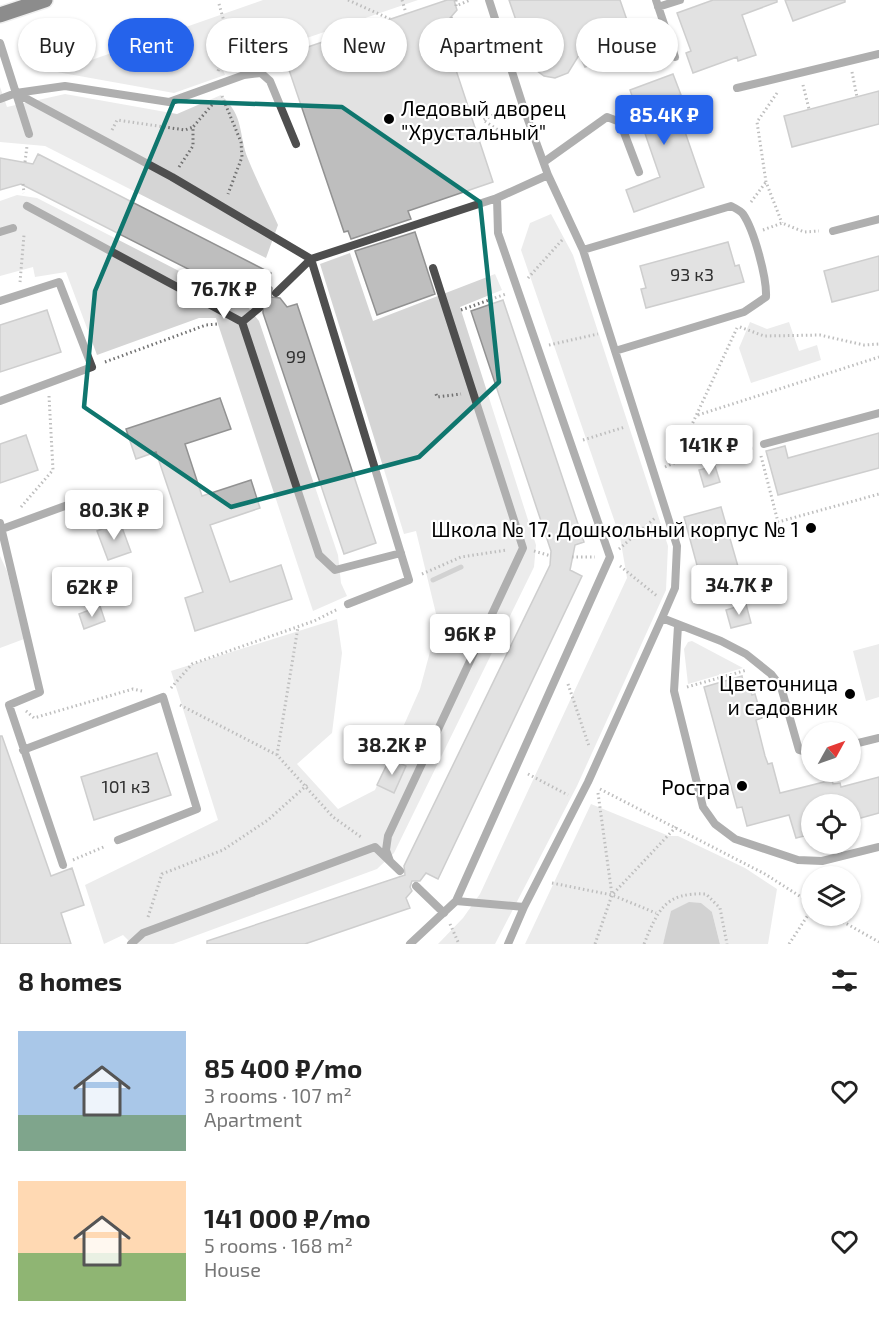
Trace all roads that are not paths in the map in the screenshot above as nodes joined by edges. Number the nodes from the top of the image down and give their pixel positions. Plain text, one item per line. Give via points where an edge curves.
1 (45, 0) edge
2 (489, 0) edge
3 (680, 0) edge
4 (657, 4) edge
5 (0, 15) edge
6 (0, 43) edge
7 (879, 54) edge
8 (737, 88) dead end
9 (16, 93) junction
10 (0, 99) edge
11 (29, 134) dead end
12 (296, 144) dead end
13 (544, 162) junction
14 (639, 172) dead end
15 (548, 175) junction
16 (497, 198) junction
17 (27, 206) road end
18 (879, 219) edge
19 (13, 228) dead end
20 (833, 231) road end
21 (0, 232) edge
22 (583, 250) junction
23 (311, 258) junction
24 (432, 268) dead end
25 (276, 293) dead end
26 (0, 301) edge
27 (259, 308) dead end
28 (242, 322) junction
29 (615, 351) junction
30 (0, 401) edge
31 (879, 413) edge
32 (764, 444) dead end
33 (95, 495) dead end
34 (1, 526) edge
35 (400, 553) junction
36 (348, 604) road end
37 (662, 618) junction
38 (678, 626) junction
39 (8, 703) edge
40 (879, 738) edge
41 (861, 742) edge
42 (23, 750) junction
43 (801, 751) edge
44 (118, 840) road end
45 (879, 847) edge
46 (390, 861) junction
47 (63, 865) road end
48 (400, 871) dead end
49 (416, 886) dead end
50 (456, 902) junction
51 (524, 907) junction
52 (444, 913) junction
53 (131, 944) edge
54 (410, 944) edge
55 (508, 944) edge

1 - 5 main road
2 - 13 lane
3 - 4 lane
6 - 9 lane
7 - 8 lane
9 - 10 lane
9 - 11 lane
9 - 12 lane via 65,86 169,102 244,75 261,73 270,81
9 - 23 lane
13 - 14 lane via 607,117 620,122
13 - 15 lane
15 - 16 lane
15 - 22 lane
16 - 23 lane
16 - 50 lane via 498,233 609,557
17 - 28 lane
18 - 20 lane
19 - 21 lane
22 - 29 lane
22 - 29 lane via 731,206 743,213 752,234 765,297 744,312
23 - 25 lane
23 - 35 lane
24 - 46 lane via 523,548 388,836 386,850
26 - 30 lane via 59,282 92,367
27 - 28 lane
28 - 35 lane via 319,555 334,570
29 - 37 lane via 677,546 675,588
31 - 32 lane
33 - 34 lane
34 - 39 lane via 40,692
35 - 36 lane via 409,580
37 - 38 lane
37 - 51 lane via 596,765
38 - 43 lane via 721,641 762,666 781,687
38 - 45 lane via 674,691 703,807 722,829 735,839 798,860 822,861
39 - 42 lane
40 - 41 lane
42 - 44 lane via 163,697 197,809
42 - 47 lane
46 - 48 lane
46 - 53 lane via 375,847 143,933
49 - 52 lane
50 - 51 lane
50 - 52 lane
51 - 55 lane
52 - 54 lane

